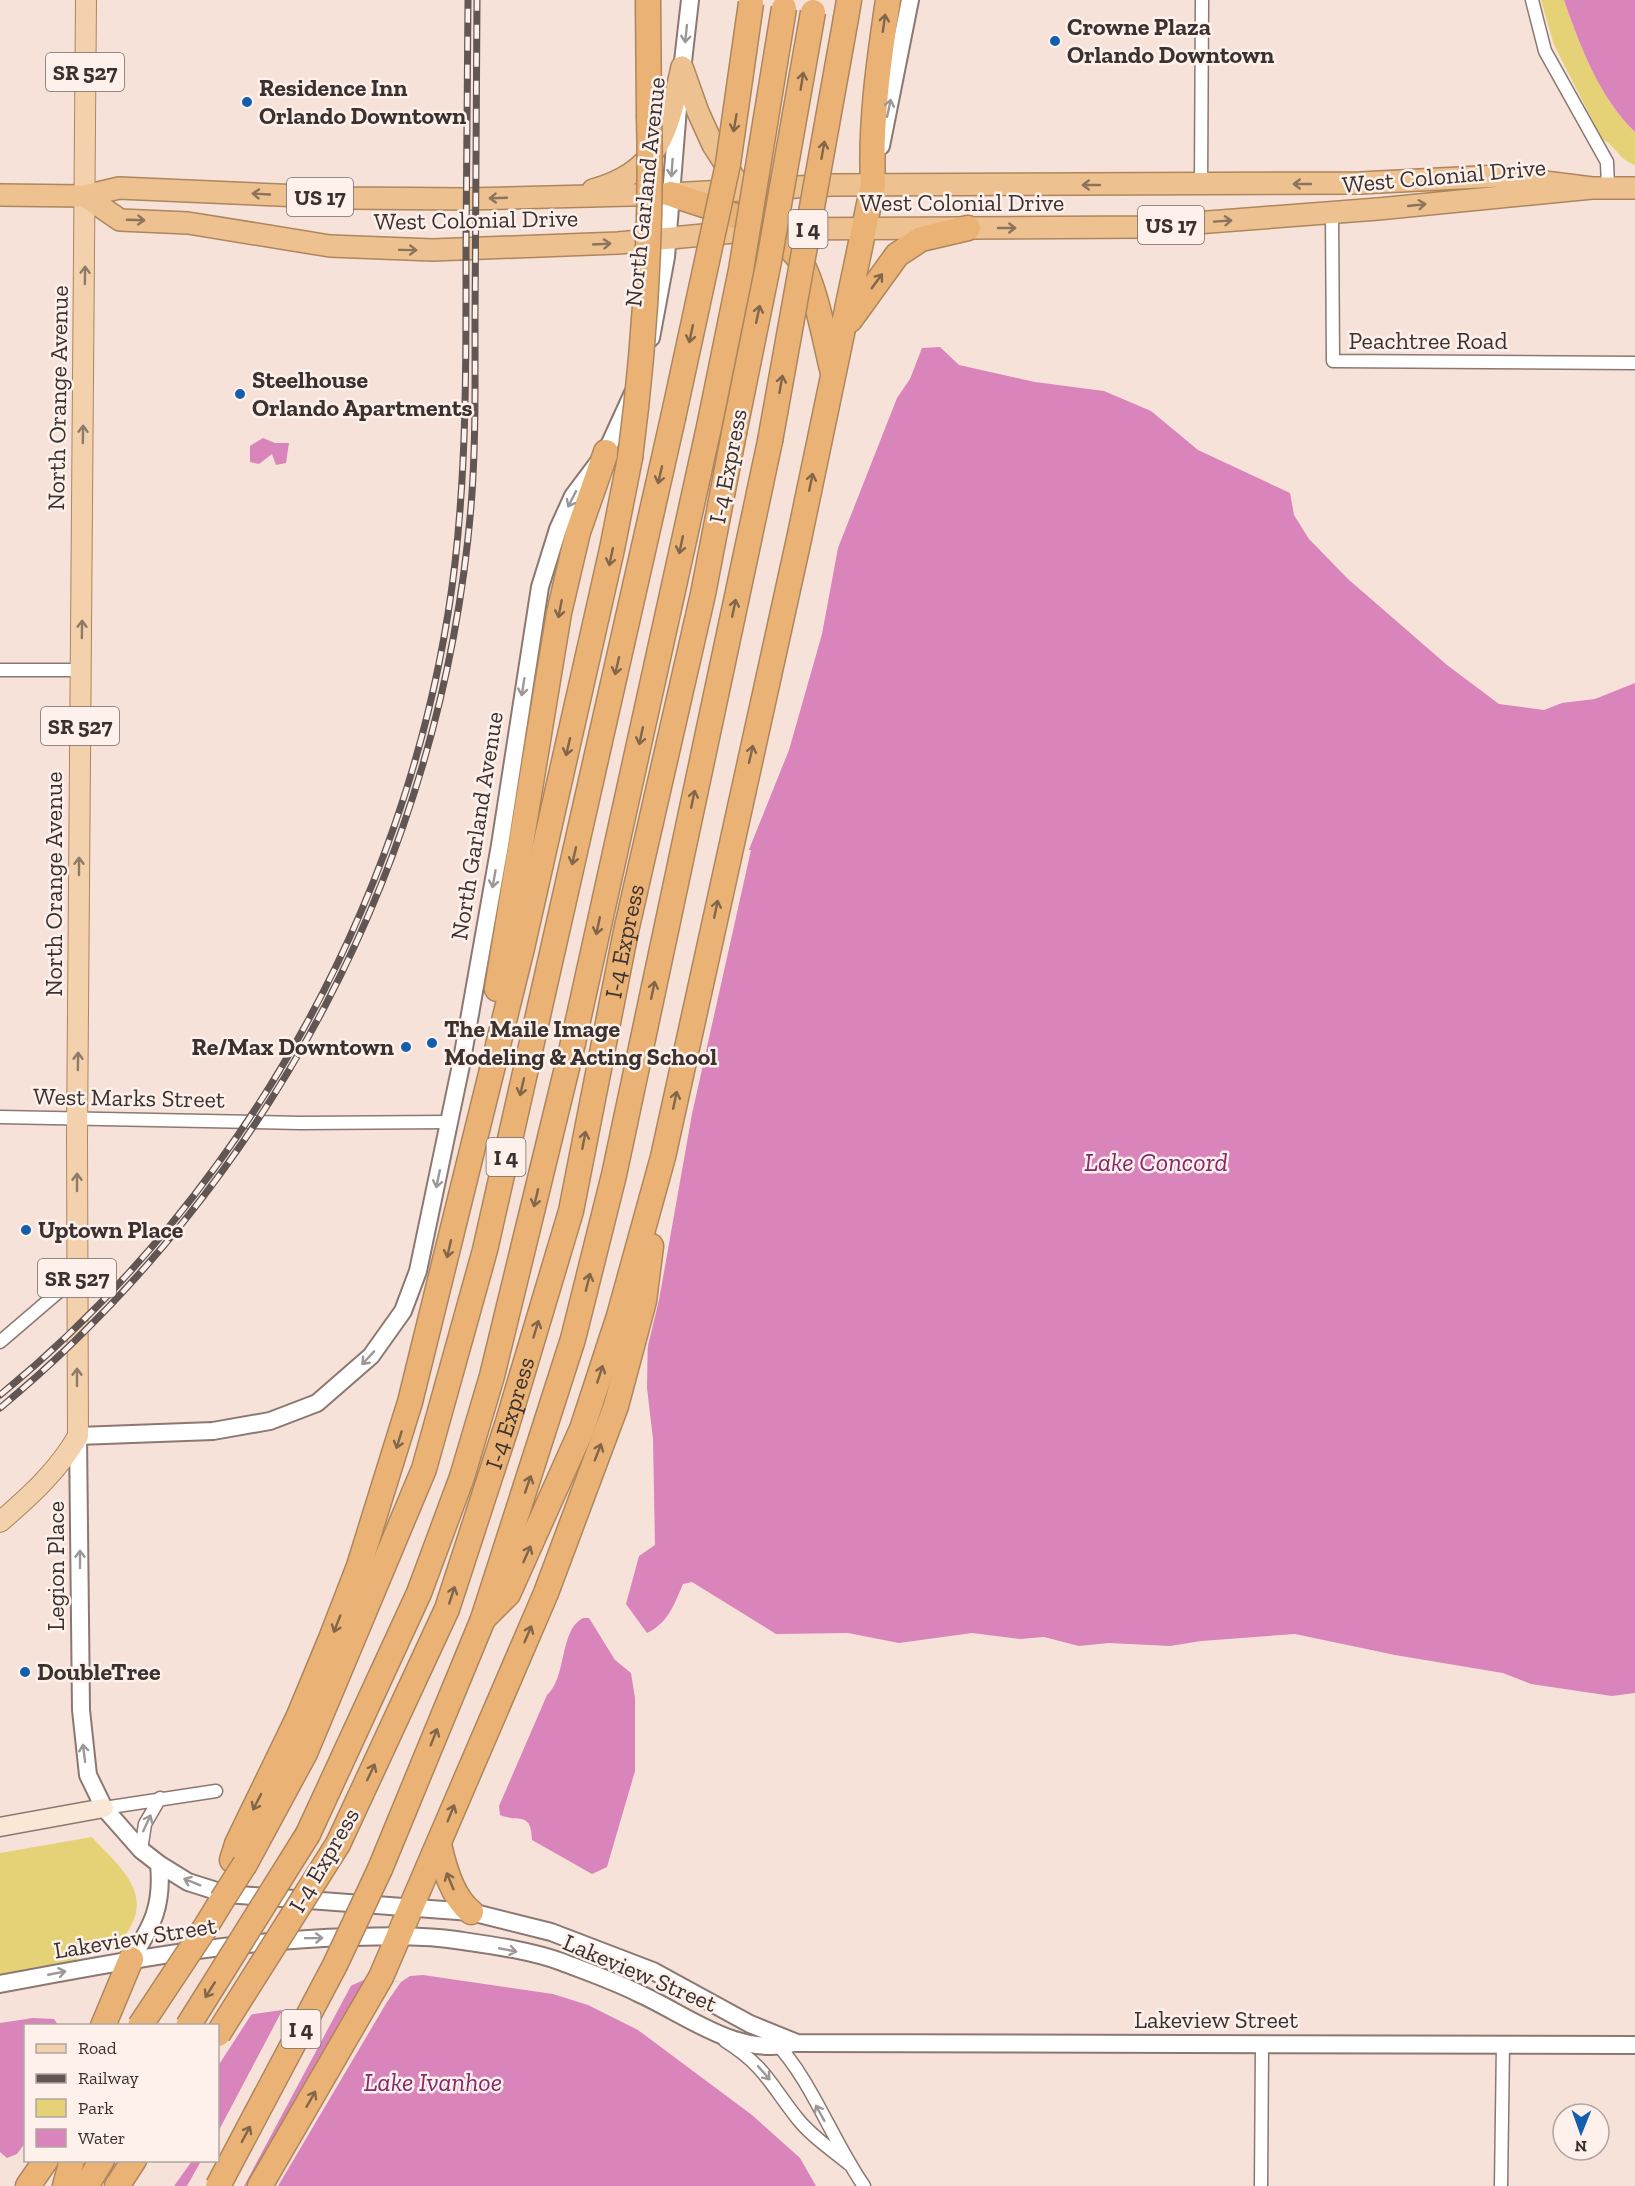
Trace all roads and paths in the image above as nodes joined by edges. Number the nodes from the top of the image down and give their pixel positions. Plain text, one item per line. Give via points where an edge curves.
1 (86, 0) edge
2 (648, 0) edge
3 (690, 0) edge
4 (888, 0) edge
5 (910, 0) edge
6 (1202, 0) edge
7 (1532, 0) edge
8 (751, 1) edge
9 (785, 4) edge
10 (814, 6) edge
11 (847, 9) edge
12 (682, 68) junction
13 (1201, 184) junction
14 (873, 185) junction
15 (1600, 188) junction
16 (1635, 188) edge
17 (742, 190) junction
18 (671, 194) junction
19 (0, 195) edge
20 (85, 196) junction
21 (557, 197) junction
22 (1332, 213) junction
23 (865, 228) junction
24 (968, 228) junction
25 (775, 229) junction
26 (668, 239) junction
27 (843, 329) junction
28 (1635, 363) edge
29 (833, 375) junction
30 (606, 452) junction
31 (0, 670) edge
32 (81, 670) junction
33 (0, 1117) edge
34 (77, 1120) junction
35 (450, 1122) junction
36 (476, 1131) junction
37 (663, 1157) junction
38 (77, 1276) junction
39 (0, 1342) edge
40 (78, 1436) junction
41 (0, 1522) edge
42 (483, 1619) junction
43 (216, 1791) dead end
44 (160, 1798) junction
45 (104, 1808) junction
46 (0, 1827) edge
47 (439, 1844) junction
48 (141, 1850) junction
49 (238, 1862) junction
50 (159, 1863) junction
51 (354, 1902) joint
52 (413, 1906) junction
53 (471, 1912) junction
54 (399, 1936) junction
55 (131, 1959) junction
56 (0, 1984) edge
57 (103, 2024) edge
58 (141, 2024) edge
59 (189, 2024) edge
60 (701, 2026) junction
61 (763, 2030) junction
62 (219, 2032) edge
63 (797, 2043) junction
64 (1262, 2044) junction
65 (1503, 2044) junction
66 (1635, 2045) edge
67 (779, 2046) junction
68 (45, 2162) edge
69 (71, 2162) edge
70 (101, 2162) edge
71 (133, 2162) edge
72 (849, 2164) junction
73 (28, 2186) edge
74 (65, 2186) edge
75 (86, 2186) edge
76 (117, 2186) edge
77 (218, 2186) edge
78 (260, 2186) edge
79 (864, 2186) edge
80 (1261, 2186) edge
81 (1501, 2186) edge

1 - 20 main road, North Orange Avenue / SR 527
2 -> 36 highway, bridge via 651,219 630,458 522,948
3 -> 12 street, North Garland Avenue
14 -> 4 highway via 877,76
14 -> 5 street
6 - 13 street
7 - 15 street via 1545,51 1607,162
8 -> 49 highway, I 4, bridge via 728,164 485,1250 424,1469 305,1753
9 -> 59 highway, I-4 Express, bridge via 741,270 709,427 573,1043 492,1376 462,1477 419,1593 308,1834
62 -> 10 highway, I-4 Express, bridge via 338,1844 447,1609 571,1211 626,931 703,594 769,261
42 -> 11 highway, I 4, bridge via 573,1339 614,1175 770,441
12 - 17 highway via 704,126
12 -> 18 street, North Garland Avenue
12 - 21 highway via 668,129 642,166 608,186
13 -> 14 highway, West Colonial Drive / US 17
15 -> 13 highway, West Colonial Drive / US 17 via 1499,176 1360,183
14 - 17 highway, West Colonial Drive / US 17
14 - 23 highway
15 - 16 highway, West Colonial Drive / US 17
22 -> 15 highway, West Colonial Drive / US 17
17 - 18 highway, West Colonial Drive / US 17
17 - 25 highway
18 - 21 highway, West Colonial Drive / US 17
18 - 25 highway
18 - 26 street, North Garland Avenue
19 - 20 highway, US 17
21 -> 20 highway, West Colonial Drive / US 17 via 372,199 119,188
20 -> 26 highway, West Colonial Drive / US 17 via 120,220 188,223 330,246 476,249
32 -> 20 main road, North Orange Avenue / SR 527
24 -> 22 highway, West Colonial Drive / US 17 via 1144,227
22 - 28 street, Peachtree Road via 1333,361
23 - 24 highway, West Colonial Drive / US 17
23 - 25 highway, West Colonial Drive / US 17
23 - 27 highway
27 -> 24 highway via 897,255 921,238
25 - 26 highway, West Colonial Drive / US 17
25 - 29 highway via 797,256 814,300
26 - 30 street, North Garland Avenue via 662,290 642,375
27 - 29 highway
37 -> 29 highway
30 -> 35 street, North Garland Avenue via 573,496 540,587 484,942
30 -> 36 highway via 578,532 560,613 481,1078
31 - 32 street
34 -> 32 main road, North Orange Avenue / SR 527
33 - 34 street, West Marks Street
34 - 35 street, West Marks Street
38 -> 34 main road, North Orange Avenue / SR 527
35 -> 40 street, North Garland Avenue via 409,1299 390,1333 371,1356 317,1402 270,1421 213,1431
36 -> 49 highway via 410,1402 371,1529 315,1679 237,1844
42 -> 37 highway via 508,1594 582,1429 626,1292
47 -> 37 highway via 546,1593 617,1401 644,1301
38 - 39 street
40 -> 38 main road, North Orange Avenue / SR 527
40 - 41 main road via 52,1474
45 -> 40 street, Legion Place via 95,1793 84,1754
77 -> 42 highway, I 4, bridge via 335,1965 380,1869
43 - 44 street
44 - 45 street
48 -> 44 street via 145,1824
45 - 46 main road
45 - 48 street, Legion Place
47 - 52 highway
53 -> 47 highway via 456,1894
48 - 50 street, Legion Place
49 - 58 highway, bridge via 222,1900
51 -> 50 street, Legion Place via 226,1894 188,1882
50 - 55 street via 158,1911
51 - 52 street, Lakeview Street
52 - 53 street, Lakeview Street
52 - 54 highway
53 - 61 street, Lakeview Street via 551,1932 627,1960
55 -> 54 street, Lakeview Street via 304,1938
54 -> 60 street, Lakeview Street via 454,1940 559,1961 637,1992
78 -> 54 highway via 381,1977
56 -> 55 street, Lakeview Street
55 - 57 highway
60 - 67 street, Lakeview Street via 751,2043
60 -> 72 street via 745,2054 765,2073 798,2120
61 - 63 street, Lakeview Street
61 - 67 street
63 - 64 street, Lakeview Street
63 - 67 street, Lakeview Street
64 - 65 street, Lakeview Street
64 - 80 street
65 - 66 street, Lakeview Street
65 - 81 street
72 -> 67 street
68 - 73 highway
69 - 74 highway
70 - 75 highway
71 - 76 highway
72 - 79 street

